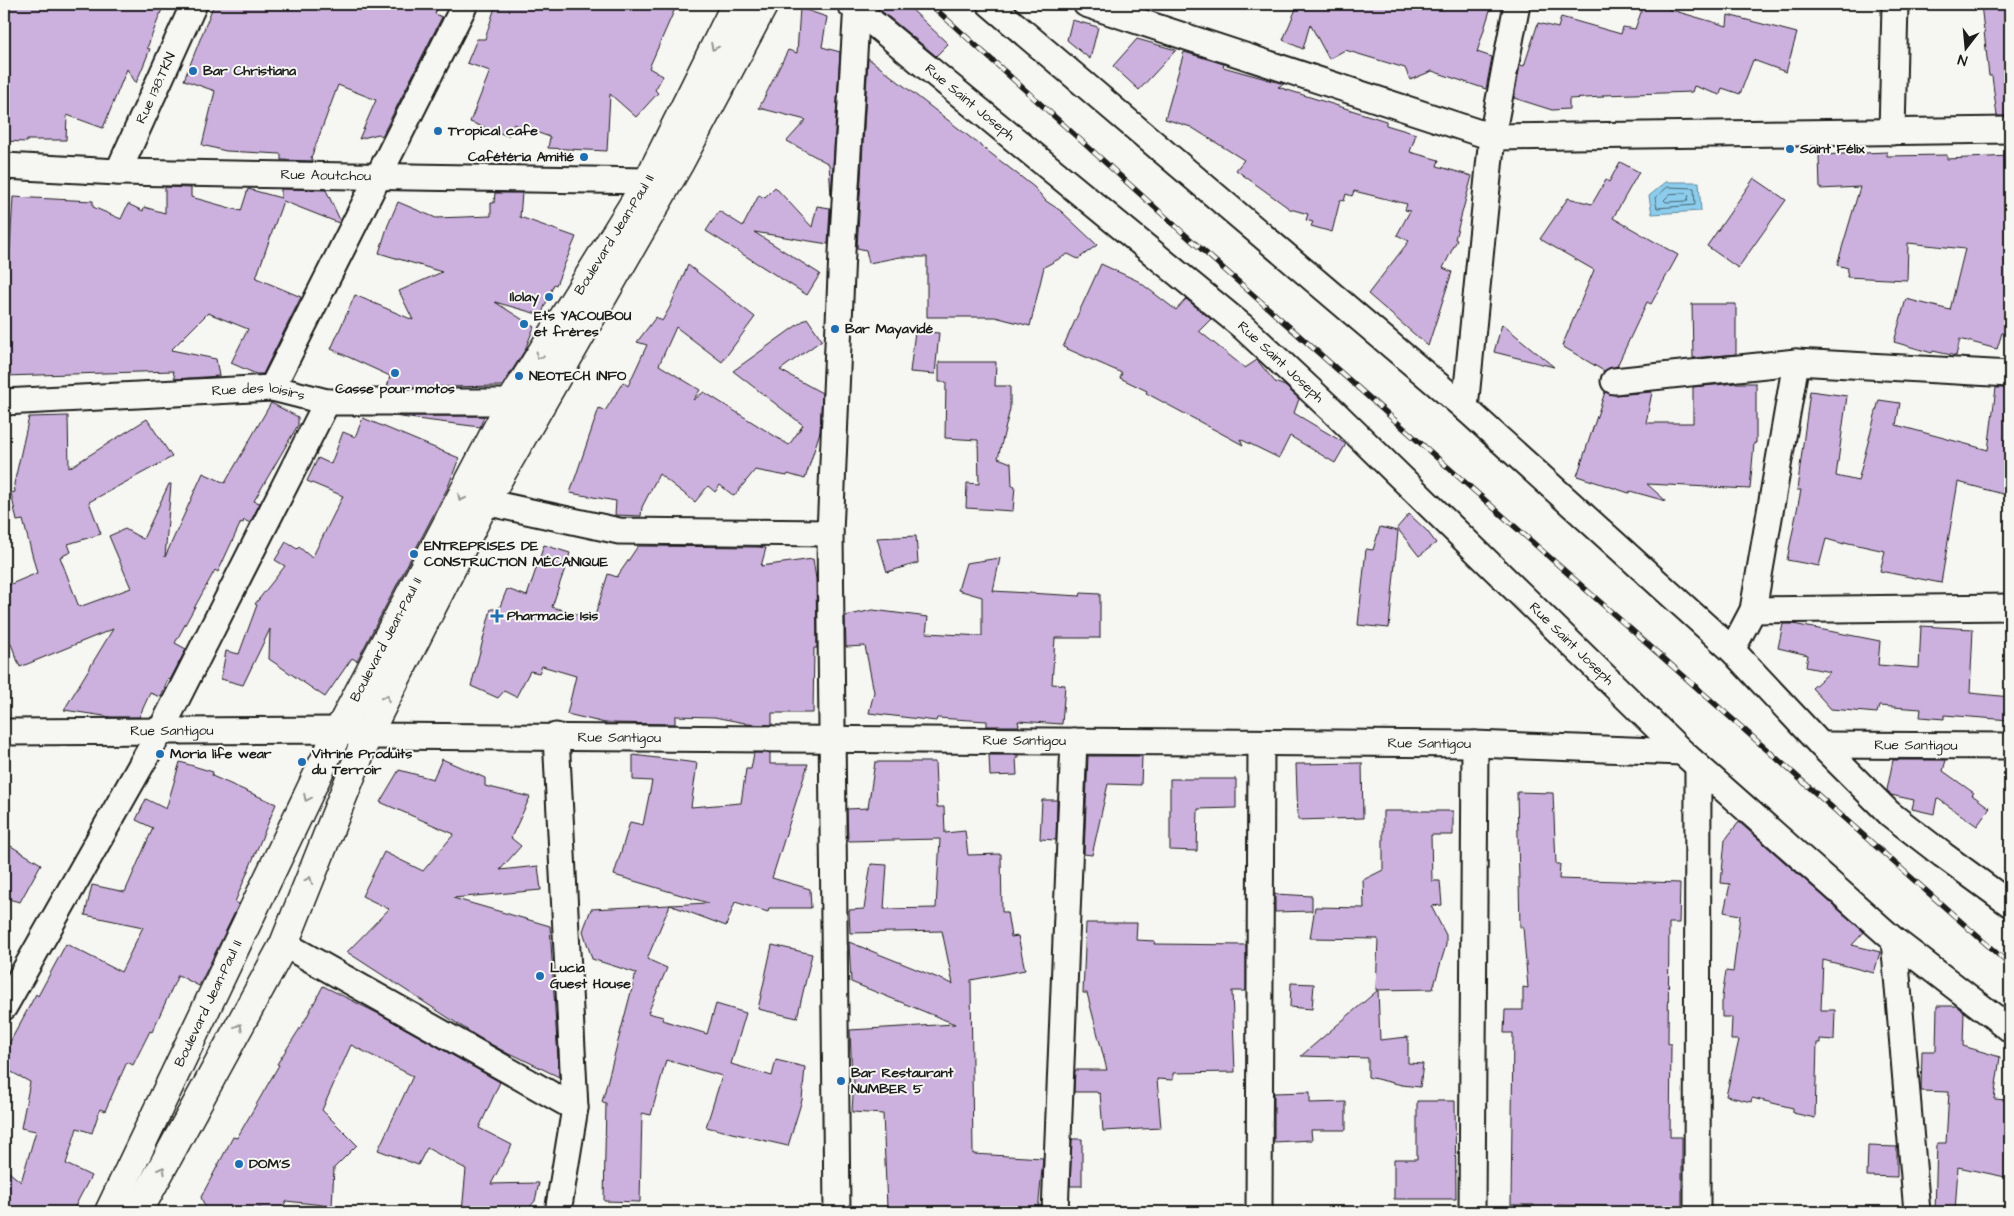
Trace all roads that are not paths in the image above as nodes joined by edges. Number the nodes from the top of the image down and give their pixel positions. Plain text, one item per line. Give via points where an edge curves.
1 (194, 4) edge
2 (465, 4) edge
3 (736, 4) edge
4 (764, 4) edge
5 (990, 4) edge
6 (1086, 4) edge
7 (1517, 4) edge
8 (1894, 4) edge
9 (854, 5) edge
10 (2010, 130) edge
11 (1892, 132) junction
12 (1492, 137) junction
13 (4, 166) edge
14 (118, 172) junction
15 (377, 176) junction
16 (648, 181) junction
17 (1796, 362) junction
18 (2010, 374) edge
19 (1614, 382) dead end
20 (272, 388) junction
21 (4, 402) edge
22 (327, 402) junction
23 (511, 402) junction
24 (1465, 408) junction
25 (485, 502) junction
26 (830, 533) junction
27 (2010, 607) edge
28 (1753, 610) junction
29 (1732, 650) junction
30 (161, 730) junction
31 (339, 730) junction
32 (4, 732) edge
33 (367, 736) junction
34 (556, 736) junction
35 (834, 738) junction
36 (1074, 741) junction
37 (1261, 743) junction
38 (1475, 744) junction
39 (1821, 745) junction
40 (2010, 746) edge
41 (1690, 759) junction
42 (2010, 904) edge
43 (1894, 940) junction
44 (284, 944) junction
45 (4, 1007) edge
46 (2010, 1029) edge
47 (575, 1108) junction
48 (108, 1212) edge
49 (138, 1212) edge
50 (558, 1212) edge
51 (837, 1212) edge
52 (1056, 1212) edge
53 (1258, 1212) edge
54 (1472, 1212) edge
55 (1697, 1212) edge
56 (1917, 1212) edge

1 - 14 street, Rue 138.TKN
2 - 15 street
3 -> 16 main road, Boulevard Jean-Paul II
4 - 25 main road, Boulevard Jean-Paul II via 680,162
5 - 24 street
6 - 12 street
7 - 12 street
8 - 11 street
9 - 26 street
9 - 41 street, Rue Saint Joseph via 1243,327
10 - 11 street
11 - 12 street
12 - 24 street
13 - 14 street, Rue Aoutchou
14 - 15 street, Rue Aoutchou
15 - 16 street, Rue Aoutchou
15 - 20 street
16 -> 23 main road, Boulevard Jean-Paul II
17 - 18 street
17 - 19 street
17 - 28 street
20 - 21 street, Rue des loisirs
20 - 22 street, Rue des loisirs
22 - 23 street, Rue des loisirs
22 - 30 street
23 -> 31 main road, Boulevard Jean-Paul II
24 - 29 street
25 - 26 street via 619,531
33 -> 25 main road, Boulevard Jean-Paul II
26 - 35 street
27 - 28 street
28 - 29 street
29 - 39 street
30 - 31 street, Rue Santigou
30 - 32 street, Rue Santigou
30 - 45 street
31 - 33 street, Rue Santigou
31 -> 48 main road, Boulevard Jean-Paul II
33 - 34 street, Rue Santigou
44 -> 33 main road, Boulevard Jean-Paul II
34 - 35 street, Rue Santigou
34 - 47 street
35 - 36 street, Rue Santigou
35 - 51 street
36 - 37 street, Rue Santigou
36 - 52 street
37 - 38 street, Rue Santigou
37 - 53 street
38 - 41 street, Rue Santigou
38 - 54 street
39 - 40 street, Rue Santigou
39 - 42 street via 1890,814
41 - 43 street, Rue Saint Joseph
41 - 55 street
43 - 46 street, Rue Saint Joseph
43 - 56 street
44 - 47 street
49 -> 44 main road, Boulevard Jean-Paul II
47 - 50 street

